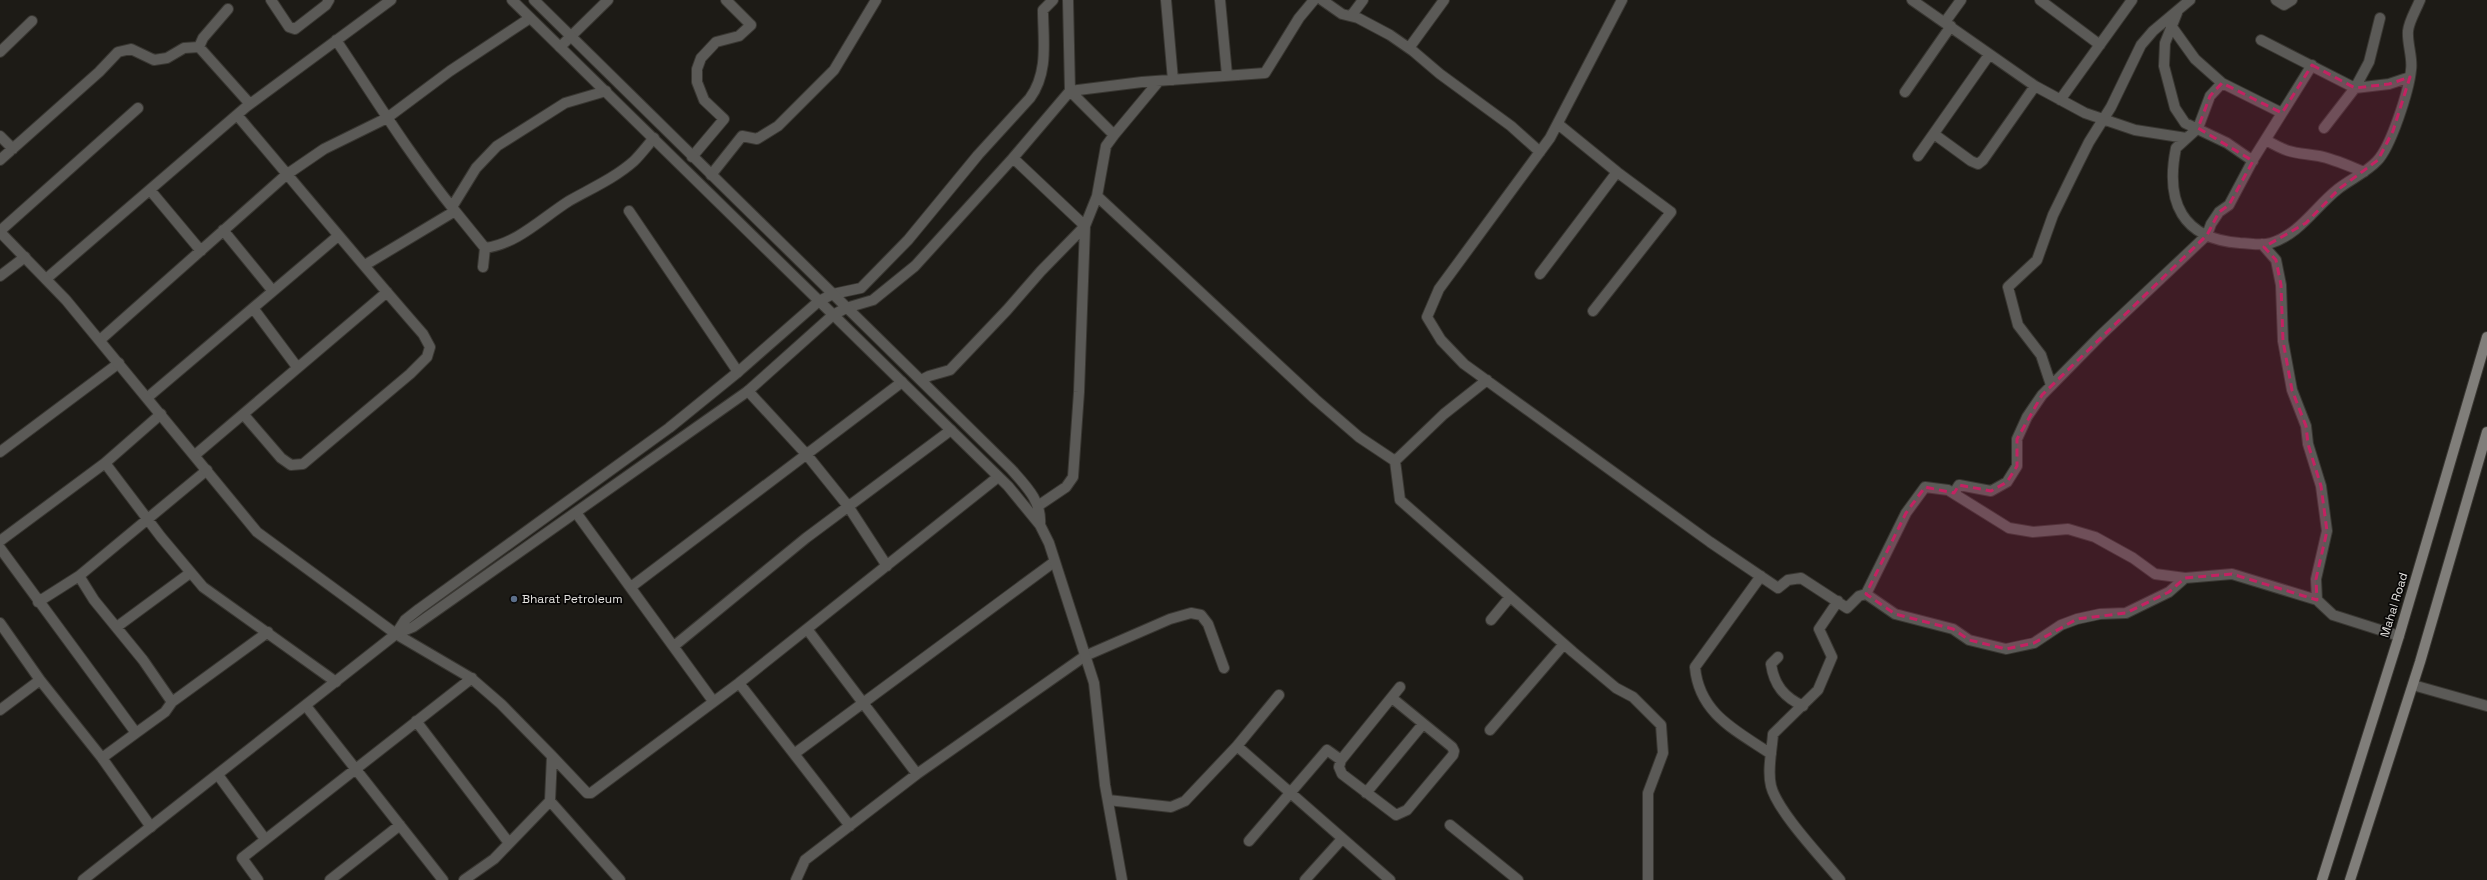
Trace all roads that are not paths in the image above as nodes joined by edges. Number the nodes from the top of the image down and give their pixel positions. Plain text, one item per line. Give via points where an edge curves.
1 (271, 0) edge
2 (329, 0) edge
3 (391, 0) edge
4 (512, 0) edge
5 (534, 0) edge
6 (608, 0) edge
7 (726, 0) edge
8 (876, 0) edge
9 (1053, 0) edge
10 (1068, 0) edge
11 (1166, 0) edge
12 (1220, 0) edge
13 (1314, 0) edge
14 (1322, 0) edge
15 (1363, 0) edge
16 (1444, 0) edge
17 (1622, 0) edge
18 (1912, 0) edge
19 (1961, 0) edge
20 (2040, 0) edge
21 (2132, 0) edge
22 (2190, 0) edge
23 (2276, 0) edge
24 (2292, 0) edge
25 (2420, 0) edge
26 (228, 9) dead end
27 (2177, 11) junction
28 (1351, 16) junction
29 (530, 18) junction
30 (2380, 18) dead end
31 (32, 20) dead end
32 (1948, 24) junction
33 (2172, 27) junction
34 (570, 38) junction
35 (336, 40) junction
36 (2261, 40) dead end
37 (2100, 45) junction
38 (199, 47) junction
39 (560, 47) junction
40 (1409, 48) junction
41 (0, 52) edge
42 (1989, 55) junction
43 (2312, 65) junction
44 (1227, 75) junction
45 (2410, 77) junction
46 (1173, 80) junction
47 (1159, 81) junction
48 (2222, 84) junction
49 (2035, 86) junction
50 (2355, 88) junction
51 (606, 91) junction
52 (1070, 91) junction
53 (1905, 92) dead end
54 (2060, 100) junction
55 (250, 104) junction
56 (138, 108) dead end
57 (2282, 113) junction
58 (237, 115) junction
59 (386, 118) junction
60 (2103, 120) junction
61 (1558, 124) junction
62 (2198, 128) junction
63 (2324, 128) dead end
64 (1934, 134) junction
65 (1114, 135) junction
66 (0, 136) edge
67 (654, 138) junction
68 (2186, 138) junction
69 (2266, 140) junction
70 (14, 149) junction
71 (1540, 152) junction
72 (1918, 156) dead end
73 (692, 157) junction
74 (1013, 158) junction
75 (0, 160) edge
76 (2253, 161) junction
77 (1617, 172) junction
78 (2364, 172) junction
79 (286, 175) junction
80 (711, 175) junction
81 (150, 190) junction
82 (1097, 196) junction
83 (454, 209) junction
84 (629, 211) dead end
85 (1085, 226) junction
86 (224, 230) junction
87 (0, 232) edge
88 (2207, 235) junction
89 (338, 236) junction
90 (2262, 244) junction
91 (485, 248) junction
92 (201, 251) junction
93 (25, 258) junction
94 (365, 265) junction
95 (483, 267) dead end
96 (1540, 274) dead end
97 (0, 276) edge
98 (46, 279) junction
99 (272, 290) junction
100 (387, 292) junction
101 (833, 294) junction
102 (819, 301) junction
103 (253, 308) junction
104 (846, 308) junction
105 (1593, 311) dead end
106 (833, 315) junction
107 (2487, 337) edge
108 (100, 340) junction
109 (119, 363) junction
110 (297, 367) junction
111 (738, 372) junction
112 (921, 380) junction
113 (1487, 380) junction
114 (902, 382) junction
115 (2051, 385) junction
116 (748, 391) junction
117 (148, 397) junction
118 (162, 414) junction
119 (244, 414) junction
120 (951, 430) junction
121 (2487, 432) edge
122 (0, 452) edge
123 (807, 454) junction
124 (194, 455) junction
125 (1395, 461) junction
126 (105, 463) junction
127 (207, 470) junction
128 (998, 477) junction
129 (1954, 493) junction
130 (568, 502) junction
131 (848, 506) junction
132 (1034, 508) junction
133 (577, 514) junction
134 (147, 518) junction
135 (0, 541) edge
136 (0, 548) edge
137 (1054, 562) junction
138 (887, 566) junction
139 (190, 573) junction
140 (79, 576) junction
141 (1761, 576) junction
142 (2185, 578) junction
143 (631, 588) junction
144 (1866, 594) junction
145 (1510, 597) junction
146 (2317, 600) junction
147 (1838, 601) junction
148 (38, 602) junction
149 (1491, 620) dead end
150 (0, 623) edge
151 (118, 626) junction
152 (807, 629) junction
153 (268, 632) junction
154 (396, 634) junction
155 (2399, 636) junction
156 (1564, 644) junction
157 (674, 646) junction
158 (1085, 656) junction
159 (1778, 657) dead end
160 (1224, 668) dead end
161 (472, 678) junction
162 (40, 680) junction
163 (336, 682) junction
164 (739, 683) junction
165 (2413, 685) junction
166 (1400, 687) dead end
167 (1279, 695) dead end
168 (1392, 698) junction
169 (713, 701) junction
170 (172, 702) junction
171 (864, 704) junction
172 (306, 706) junction
173 (1803, 706) junction
174 (2487, 706) edge
175 (0, 710) edge
176 (416, 721) junction
177 (1424, 724) junction
178 (1490, 730) dead end
179 (136, 733) junction
180 (1237, 746) junction
181 (794, 754) junction
182 (1771, 754) junction
183 (552, 756) junction
184 (102, 758) junction
185 (1341, 760) junction
186 (355, 768) junction
187 (917, 774) junction
188 (218, 775) junction
189 (1366, 793) junction
190 (1290, 794) junction
191 (1108, 800) junction
192 (550, 801) junction
193 (400, 825) junction
194 (1450, 825) dead end
195 (850, 826) junction
196 (151, 827) junction
197 (265, 839) junction
198 (1342, 839) junction
199 (1249, 841) dead end
200 (509, 843) junction
201 (83, 880) edge
202 (258, 880) edge
203 (330, 880) edge
204 (443, 880) edge
205 (464, 880) edge
206 (620, 880) edge
207 (796, 880) edge
208 (1122, 880) edge
209 (1305, 880) edge
210 (1390, 880) edge
211 (1518, 880) edge
212 (1648, 880) edge
213 (1840, 880) edge
214 (2322, 880) edge
215 (2350, 880) edge

1 - 2 street via 289,27 295,29
3 - 35 street
4 - 29 street
5 - 34 street
6 - 34 street
7 - 73 street via 751,25 739,36 716,42 701,58 697,69 697,82 704,100 724,119
8 - 80 street via 834,70 778,126 758,139 742,136
9 - 101 street via 1043,10 1043,62 1037,88 1030,98 978,155 908,240 861,288
10 - 52 street
11 - 46 street
12 - 44 street
13 - 44 street via 1299,18 1265,73
14 - 28 street via 1342,14
15 - 28 street
16 - 40 street
17 - 61 street
18 - 32 street
19 - 32 street
20 - 37 street
21 - 37 street
22 - 27 street
23 - 24 street via 2284,5
25 - 45 street via 2408,31
26 - 38 street via 203,38
27 - 33 street
27 - 60 street via 2141,45
28 - 40 street via 1390,35
29 - 39 street
29 - 59 street via 450,71
30 - 50 street via 2369,62
31 - 41 street
32 - 42 street
32 - 53 street
33 - 48 street via 2195,59
33 - 62 street via 2165,43 2164,66 2170,92 2175,108 2185,123
34 - 39 street
34 - 73 street
35 - 55 street
35 - 59 street via 376,98
36 - 43 street
37 - 54 street
38 - 55 street
38 - 70 street via 184,48 167,58 154,60 131,50 118,52
39 - 51 street
40 - 71 street via 1521,133
42 - 49 street
42 - 64 street
43 - 50 street
43 - 57 street
44 - 46 street
45 - 50 street via 2389,84
45 - 78 street via 2393,131 2378,160
46 - 47 street
47 - 52 street
47 - 65 street
48 - 57 street
48 - 62 street via 2210,96
49 - 54 street
49 - 64 street via 1978,164
50 - 63 street
51 - 67 street
51 - 83 street via 565,103 497,146 476,168
52 - 65 street
52 - 74 street
54 - 60 street
55 - 58 street
56 - 87 street
57 - 69 street
58 - 79 street
58 - 81 street
59 - 79 street via 324,149
59 - 83 street
60 - 68 street via 2135,130
60 - 115 street via 2089,142 2053,215 2037,260 2008,287 2018,325 2041,355
61 - 71 street
61 - 77 street
62 - 68 street
62 - 76 street via 2227,143
64 - 72 street
65 - 82 street via 1106,146
66 - 70 street
67 - 91 street via 633,162 586,194 570,201 499,246
67 - 102 street
68 - 88 street via 2176,148 2174,161 2172,184 2176,205 2192,228
69 - 76 street
69 - 78 street via 2298,155 2320,156
70 - 75 street
71 - 113 street via 1439,289 1427,317 1441,340 1464,364
73 - 80 street
74 - 85 street
74 - 104 street via 915,266 873,300
76 - 88 street via 2229,205 2219,212
77 - 96 street
77 - 105 street via 1671,212
78 - 90 street via 2329,198 2306,223 2270,243
79 - 86 street
79 - 89 street
80 - 101 street
81 - 92 street
81 - 98 street
82 - 85 street
82 - 125 street via 1314,399 1359,437
83 - 91 street
83 - 94 street
84 - 111 street
85 - 112 street via 1040,271 1008,310 950,370
85 - 132 street via 1073,477 1066,487
86 - 92 street
86 - 99 street
87 - 93 street
88 - 90 street via 2225,242
88 - 115 street
89 - 94 street
89 - 99 street
90 - 146 street via 2276,260 2281,285 2283,341 2292,390 2306,426 2308,444 2321,486 2327,531 2316,579
91 - 95 street
92 - 108 street
93 - 97 street
93 - 98 street
94 - 100 street
98 - 108 street
99 - 103 street
100 - 110 street
100 - 119 street via 423,334 430,347 427,356 410,374 303,464 291,465 281,458
101 - 102 street
101 - 104 street
102 - 106 street
102 - 111 street
103 - 110 street
103 - 117 street
104 - 106 street
104 - 112 street
106 - 114 street
106 - 116 street
107 - 155 main road, Mahal Road
108 - 109 street
109 - 117 street
109 - 122 street
110 - 119 street
111 - 130 street via 669,428
112 - 132 street via 1011,469 1031,492
113 - 125 street via 1444,414
113 - 141 street via 1710,542
114 - 120 street
114 - 123 street
115 - 129 street via 2027,417 2017,439 2017,466 2007,482 1990,491 1959,485
116 - 123 street
116 - 133 street
117 - 118 street
118 - 124 street
118 - 126 street
119 - 124 street
120 - 128 street
120 - 131 street
121 - 165 main road
123 - 131 street
123 - 143 street
124 - 127 street
125 - 145 street via 1400,500
126 - 134 street
126 - 135 street
127 - 134 street
127 - 154 street via 257,532
128 - 132 street
128 - 138 street
129 - 142 street via 2009,528 2034,532 2068,529 2095,537 2155,574
129 - 144 street via 1925,487 1906,513
130 - 133 street
130 - 154 street via 419,608 405,620
131 - 138 street
131 - 157 street
132 - 137 street via 1041,514 1040,525 1049,543
133 - 143 street
133 - 154 street via 413,627
134 - 139 street
134 - 140 street
136 - 148 street
137 - 158 street
137 - 171 street
138 - 152 street
139 - 151 street
139 - 153 street via 220,601
140 - 148 street
140 - 151 street via 94,600
141 - 147 street via 1778,588 1788,580 1801,578
141 - 182 street via 1695,667 1696,680 1712,712
142 - 144 street via 2169,592 2133,610 2077,620 2061,625 2034,643 2006,649 1969,640 1953,629 1895,614
142 - 146 street via 2232,574
143 - 157 street
144 - 147 street via 1859,596 1847,608
145 - 149 street
145 - 156 street
146 - 155 street via 2333,615
147 - 173 street via 1819,629 1832,657 1818,690
148 - 179 street
150 - 162 street
151 - 170 street
152 - 164 street
152 - 171 street
153 - 163 street
153 - 170 street
154 - 161 street
154 - 163 street
155 - 214 main road, Mahal Road
156 - 178 street
156 - 212 street via 1616,688 1633,697 1661,725 1663,753 1648,793
157 - 169 street
158 - 160 street via 1191,612 1201,615 1208,624
158 - 187 street
158 - 191 street via 1094,682
159 - 173 street via 1771,664 1773,676 1782,693
161 - 176 street
161 - 183 street
162 - 175 street
162 - 184 street
163 - 172 street
164 - 169 street
164 - 181 street
165 - 174 street
165 - 215 main road
166 - 168 street
167 - 180 street
168 - 177 street
168 - 185 street
169 - 183 street via 591,792 587,793
170 - 179 street via 165,712
171 - 181 street
171 - 187 street
172 - 186 street
172 - 188 street
173 - 182 street via 1790,715 1773,734
176 - 186 street
176 - 200 street
177 - 189 street
177 - 189 street via 1452,747 1453,755 1404,812 1396,815
179 - 184 street
180 - 190 street
180 - 191 street via 1185,801 1171,807
181 - 195 street
182 - 213 street via 1771,787 1783,810
183 - 192 street
184 - 196 street
185 - 189 street via 1339,771
185 - 190 street via 1327,750
186 - 193 street
186 - 197 street
187 - 195 street
188 - 196 street
188 - 197 street
190 - 198 street
190 - 199 street
191 - 208 street
192 - 200 street
192 - 206 street
193 - 203 street
193 - 204 street
194 - 211 street
195 - 207 street via 805,860
196 - 201 street
197 - 202 street via 242,858
198 - 209 street
198 - 210 street
200 - 205 street via 494,859

